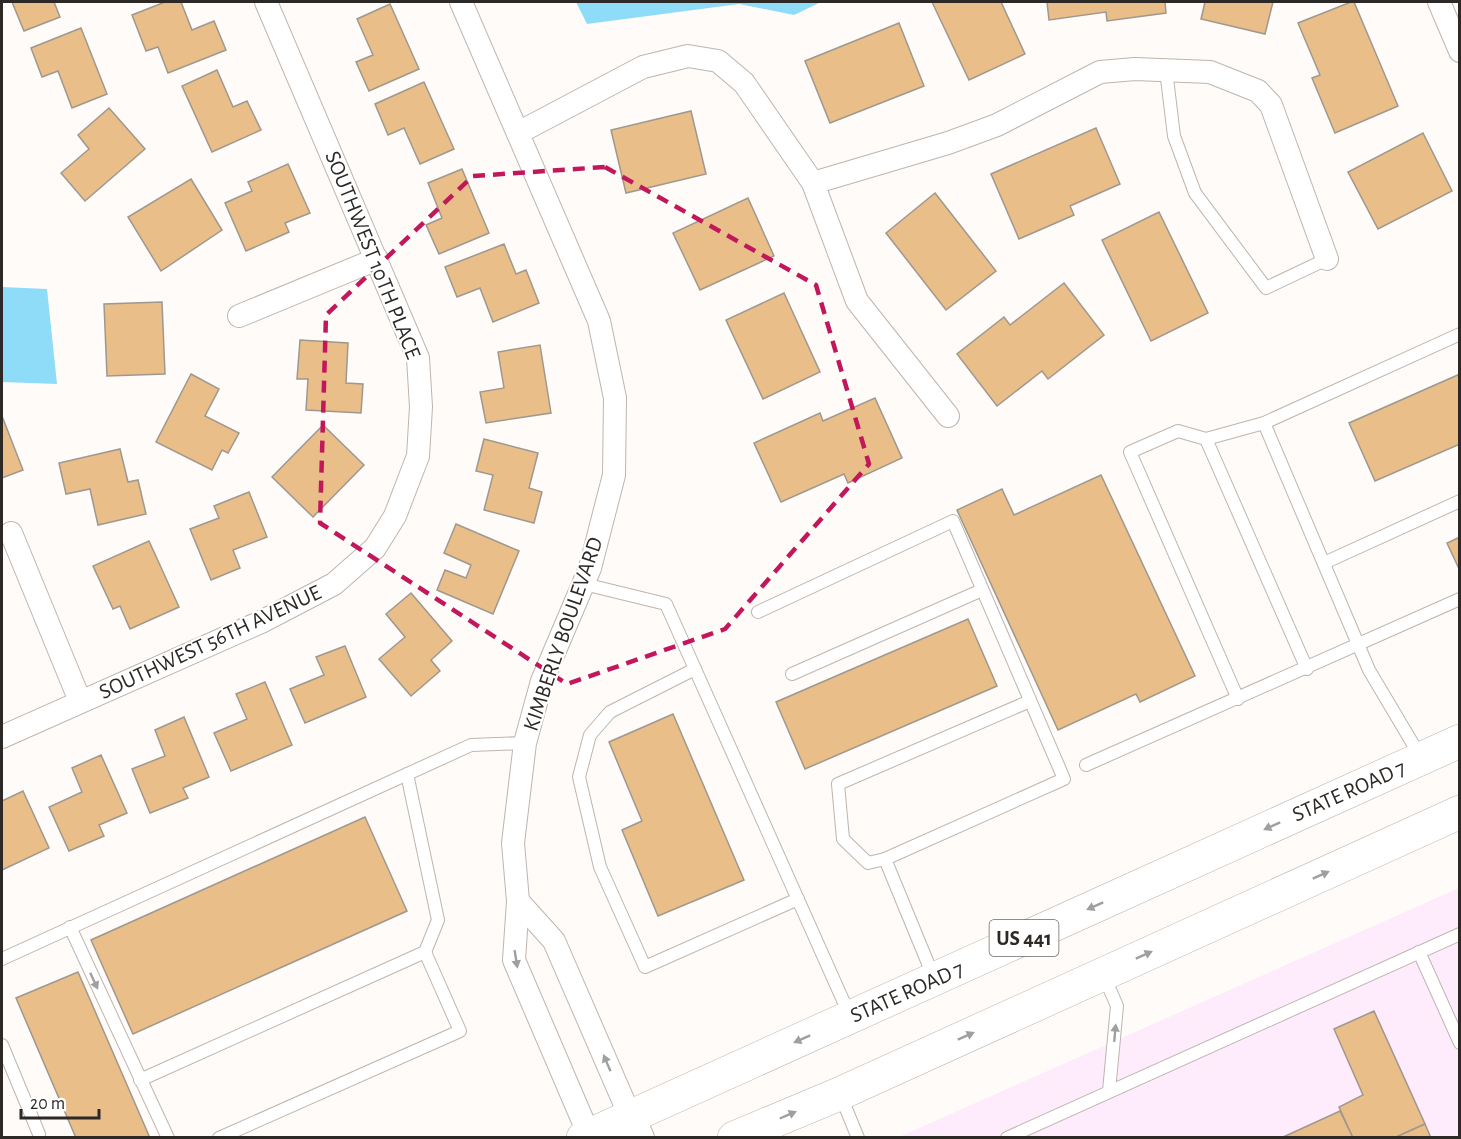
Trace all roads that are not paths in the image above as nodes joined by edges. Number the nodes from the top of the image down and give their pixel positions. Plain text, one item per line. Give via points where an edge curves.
1 (266, 2) edge
2 (461, 2) edge
3 (1439, 2) edge
4 (1460, 51) edge
5 (1167, 70) junction
6 (518, 133) junction
7 (813, 183) junction
8 (377, 259) junction
9 (1327, 259) joint
10 (239, 316) dead end
11 (1460, 334) edge
12 (948, 416) dead end
13 (1264, 423) junction
14 (1206, 439) junction
15 (1460, 501) edge
16 (395, 516) joint
17 (11, 534) dead end
18 (1324, 563) junction
19 (584, 584) junction
20 (982, 590) junction
21 (1460, 599) edge
22 (758, 612) dead end
23 (1359, 646) junction
24 (695, 669) junction
25 (1307, 669) junction
26 (792, 674) dead end
27 (1238, 699) junction
28 (1030, 701) junction
29 (80, 702) junction
30 (2, 737) edge
31 (1460, 741) edge
32 (525, 743) junction
33 (1422, 758) junction
34 (1086, 765) dead end
35 (407, 774) junction
36 (1460, 812) edge
37 (885, 859) junction
38 (798, 899) junction
39 (518, 901) junction
40 (70, 927) junction
41 (1460, 934) edge
42 (425, 952) junction
43 (1419, 952) junction
44 (2, 958) edge
45 (1103, 974) junction
46 (934, 979) junction
47 (850, 1017) junction
48 (1460, 1043) edge
49 (2, 1045) edge
50 (140, 1080) junction
51 (1110, 1092) junction
52 (839, 1094) junction
53 (635, 1127) edge
54 (37, 1136) edge
55 (168, 1137) edge
56 (219, 1137) edge
57 (587, 1137) edge
58 (734, 1137) edge
59 (858, 1137) edge
60 (1007, 1137) edge

1 - 8 street, SOUTHWEST 10TH PLACE
2 - 6 street, KIMBERLY BOULEVARD
3 - 4 street
5 - 7 street via 1100,72 977,132
5 - 9 street via 1210,72 1258,91 1271,105
5 - 9 lane via 1174,136 1195,193 1266,288
6 - 7 street via 643,67 688,56 718,61 744,83
6 - 19 street, KIMBERLY BOULEVARD via 599,321 615,398 614,475
7 - 12 street via 857,301
8 - 10 street
8 - 16 street, SOUTHWEST 10TH PLACE via 418,358 418,456
11 - 13 lane
13 - 14 lane
13 - 18 lane
14 - 25 lane
14 - 27 lane via 1178,430 1130,452
15 - 18 lane
16 - 29 street, SOUTHWEST 56TH AVENUE via 375,548 334,584 261,622
17 - 29 street
18 - 23 lane
19 - 24 lane via 666,604
19 - 32 street, KIMBERLY BOULEVARD via 542,681
20 - 22 lane via 953,522
20 - 26 lane
20 - 28 lane
21 - 23 lane
23 - 25 lane
23 - 33 lane via 1369,670
24 - 38 lane
24 - 38 lane via 610,712 590,735 579,777 600,867 631,937 645,967
25 - 27 lane
27 - 34 lane
28 - 37 lane via 1064,779
28 - 37 lane via 838,784 843,838 868,862
29 - 30 street, SOUTHWEST 56TH AVENUE
31 - 33 main road, STATE ROAD 7 / US 441
32 - 35 lane via 471,745
32 - 39 street, KIMBERLY BOULEVARD via 513,843
33 -> 46 main road, STATE ROAD 7 / US 441
35 - 40 lane
35 - 42 lane via 438,920
45 -> 36 main road
37 - 46 lane
38 - 47 lane
53 -> 39 street via 554,940
39 -> 57 street, KIMBERLY BOULEVARD via 514,960
40 - 44 lane
40 -> 50 lane
41 - 43 lane
42 - 50 lane
42 - 56 lane via 460,1031
43 - 48 lane
43 - 51 lane
51 -> 45 lane via 1117,1006
52 -> 45 main road
46 - 47 main road, STATE ROAD 7 / US 441
47 -> 53 main road, STATE ROAD 7 / US 441
49 - 54 lane
50 - 55 lane
51 - 60 lane
58 -> 52 main road
52 - 59 lane
53 - 57 main road, STATE ROAD 7 / US 441

